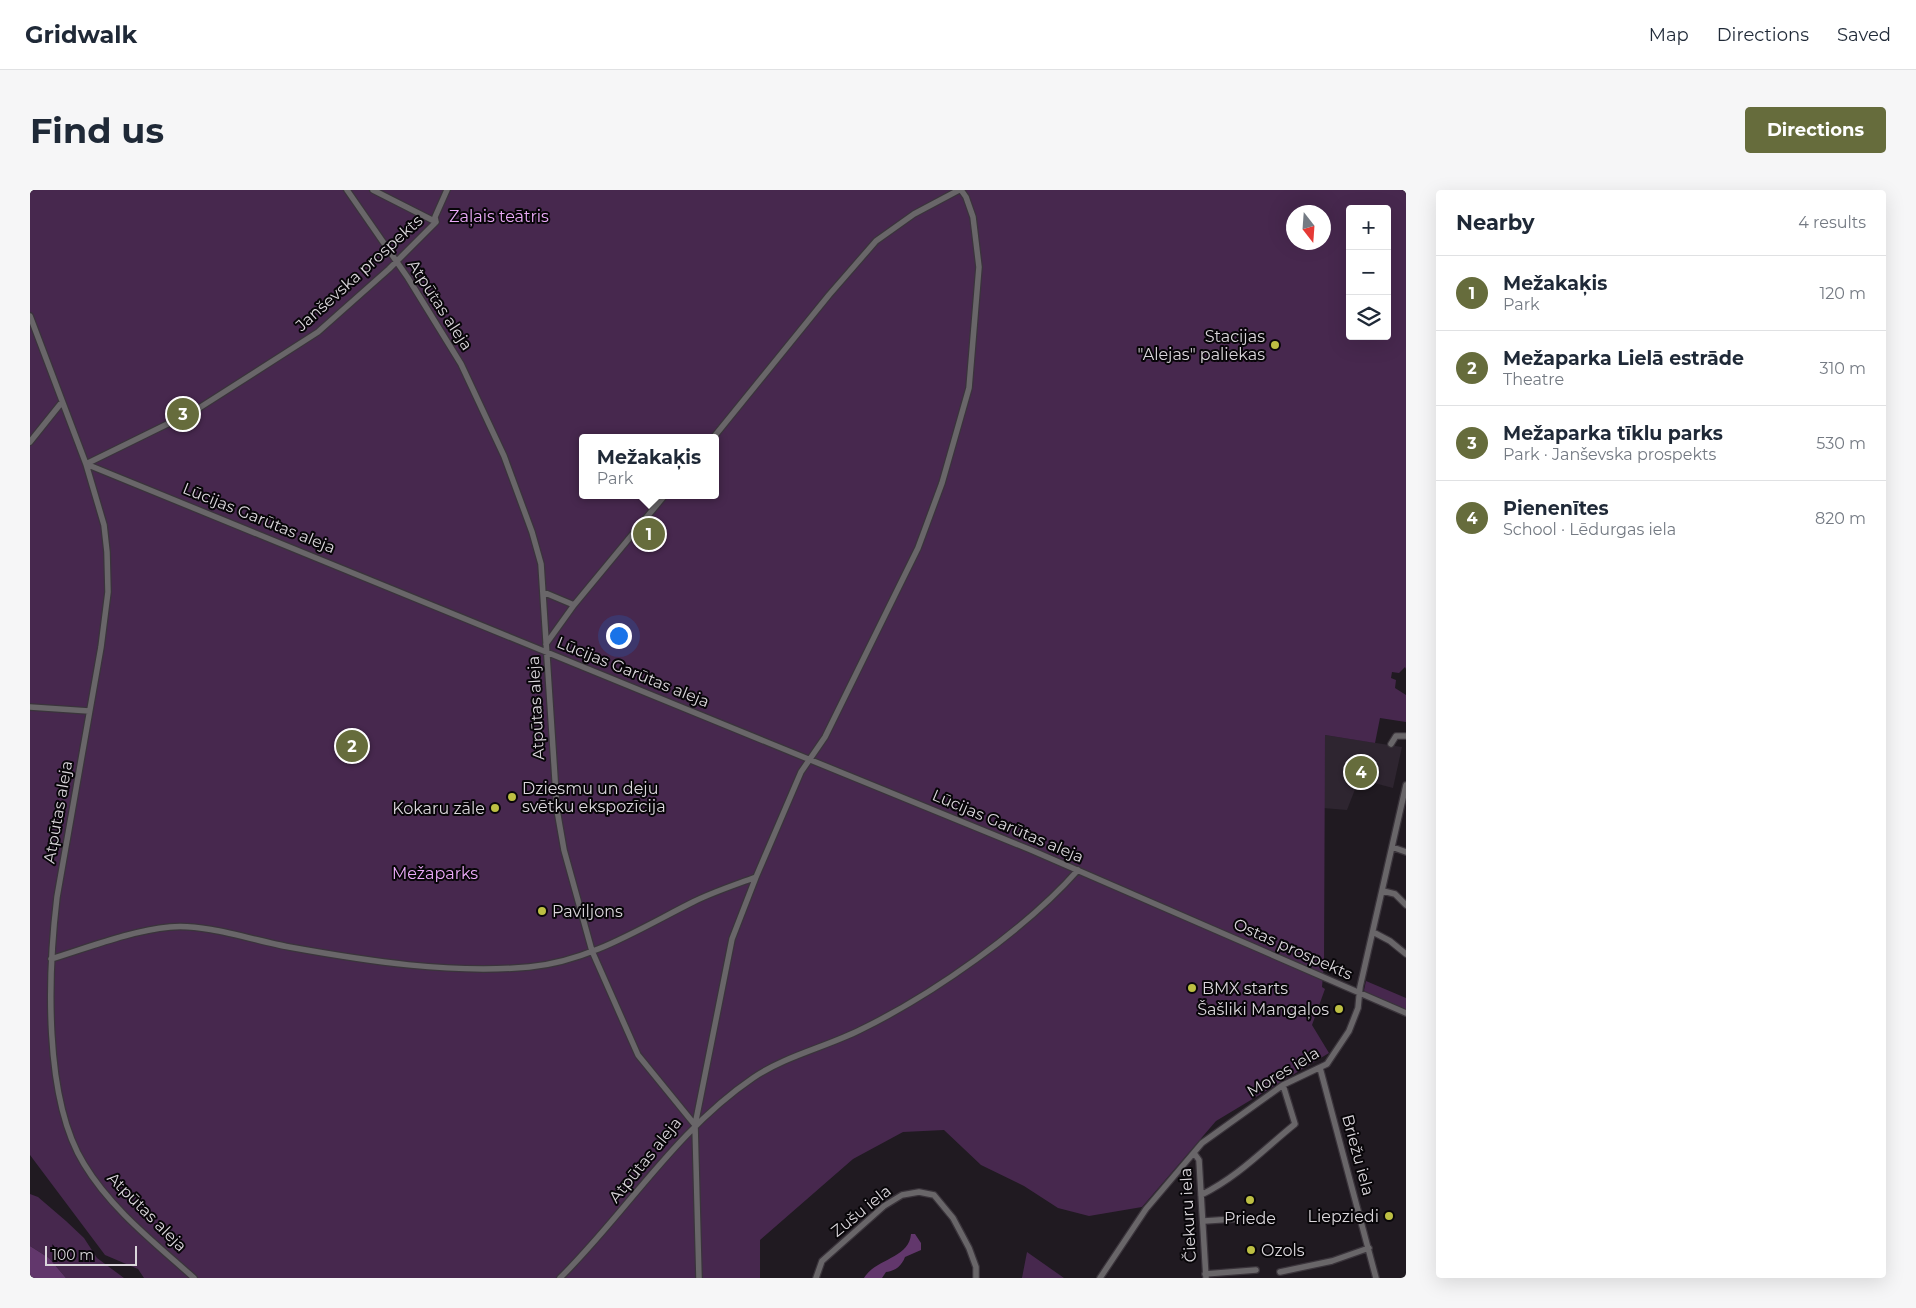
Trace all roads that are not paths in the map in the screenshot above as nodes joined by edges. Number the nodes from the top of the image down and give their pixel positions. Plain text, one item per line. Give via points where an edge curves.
1 (347, 190) edge
2 (373, 190) edge
3 (447, 190) edge
4 (960, 190) edge
5 (436, 222) junction
6 (396, 262) junction
7 (30, 316) edge
8 (62, 402) junction
9 (716, 434) edge
10 (30, 442) edge
11 (86, 464) junction
12 (663, 499) edge
13 (543, 592) junction
14 (574, 605) junction
15 (546, 647) junction
16 (30, 707) edge
17 (89, 711) junction
18 (1406, 736) edge
19 (1391, 744) dead end
20 (810, 760) junction
21 (1406, 784) edge
22 (1404, 803) edge
23 (1392, 847) junction
24 (1406, 852) edge
25 (1078, 870) junction
26 (756, 877) junction
27 (1382, 891) junction
28 (1406, 905) edge
29 (1168, 910) joint
30 (1373, 932) junction
31 (592, 951) junction
32 (1406, 954) edge
33 (50, 959) junction
34 (1360, 993) junction
35 (1406, 1013) edge
36 (1320, 1068) junction
37 (1283, 1085) junction
38 (695, 1125) junction
39 (1194, 1153) junction
40 (1202, 1195) junction
41 (1234, 1219) dead end
42 (1204, 1221) junction
43 (1369, 1248) junction
44 (1256, 1270) dead end
45 (1280, 1272) dead end
46 (1205, 1276) edge
47 (194, 1278) edge
48 (560, 1278) edge
49 (699, 1278) edge
50 (816, 1278) edge
51 (976, 1278) edge
52 (1100, 1278) edge
53 (1376, 1278) edge

1 - 6 street, Atpūtas aleja
2 - 5 street
3 - 5 street, Janševska prospekts via 435,217
4 - 9 street via 914,214 876,241
4 - 20 street via 966,197 972,216 979,282 969,388 942,482 918,548 825,737
5 - 6 street, Janševska prospekts
6 - 11 street, Janševska prospekts via 318,332 276,360 196,410
6 - 13 street, Atpūtas aleja via 461,364 504,456 532,532 541,564
7 - 8 street, Atpūtas aleja
8 - 10 street
8 - 11 street, Atpūtas aleja
11 - 15 street, Lūcijas Garūtas aleja
11 - 17 street, Atpūtas aleja via 104,525 108,592
12 - 14 street
13 - 14 street
13 - 15 street, Atpūtas aleja
14 - 15 street
15 - 20 street, Lūcijas Garūtas aleja
15 - 31 street, Atpūtas aleja via 564,850
16 - 17 street
17 - 33 street, Atpūtas aleja via 57,897
18 - 19 street via 1397,735
20 - 25 street, Lūcijas Garūtas aleja
20 - 26 street via 801,772
21 - 22 street, Mores iela
22 - 23 street, Mores iela
23 - 24 street
23 - 27 street, Mores iela
25 - 29 street, Lūcijas Garūtas aleja
25 - 38 street via 1018,926 906,1005 859,1030 755,1076
26 - 31 street via 695,901
26 - 38 street via 732,939
27 - 28 street via 1395,894
27 - 30 street, Mores iela
29 - 34 street, Ostas prospekts
30 - 32 street
30 - 34 street, Mores iela
31 - 33 street via 531,967 456,969 335,954 220,931 172,926 128,935
31 - 38 street, Atpūtas aleja via 638,1055
33 - 47 street, Atpūtas aleja via 58,1086 77,1151 91,1175 116,1205
34 - 35 street, Ostas prospekts
34 - 36 street, Mores iela via 1358,1008 1348,1031 1333,1056
36 - 37 street, Mores iela
36 - 43 street, Briežu iela
37 - 39 street, Mores iela via 1208,1137
37 - 40 street via 1296,1124 1224,1184
38 - 48 street, Atpūtas aleja
38 - 49 street
39 - 40 street, Čiekuru iela via 1199,1160
39 - 52 street, Mores iela via 1146,1209
40 - 42 street, Čiekuru iela
41 - 42 street
42 - 46 street, Čiekuru iela
43 - 45 street via 1332,1261
43 - 53 street, Briežu iela
44 - 46 street
50 - 51 street, Zušu iela via 822,1261 884,1206 902,1195 920,1192 934,1195 953,1218 973,1260

